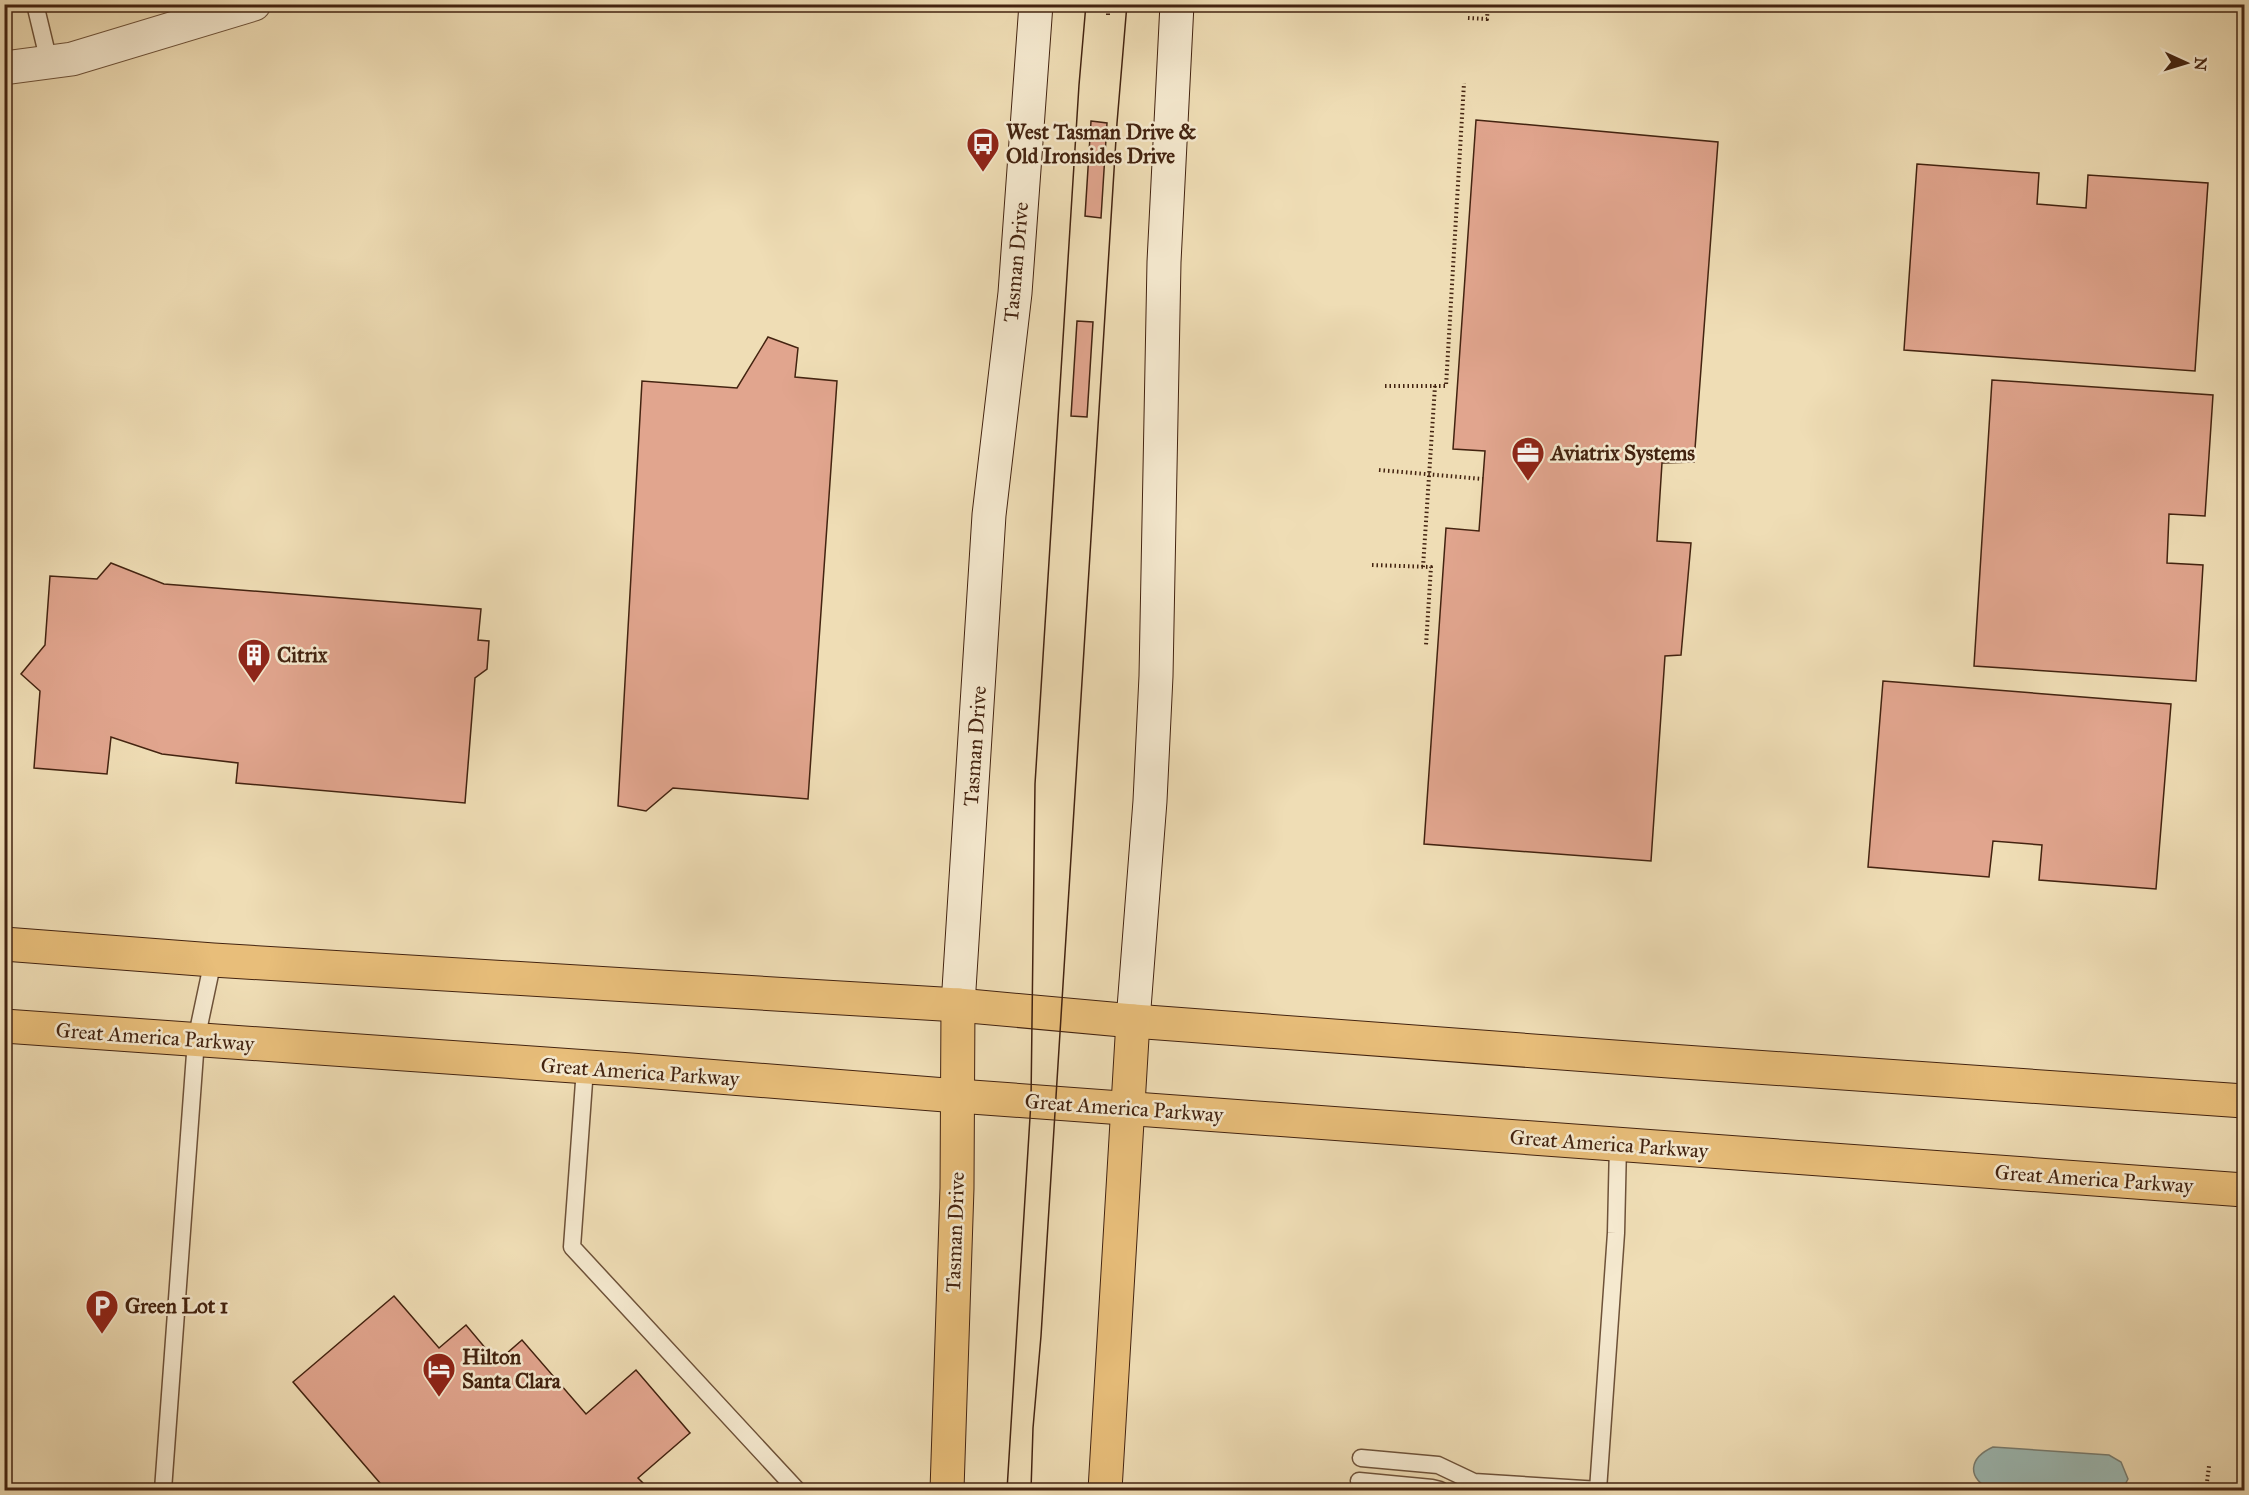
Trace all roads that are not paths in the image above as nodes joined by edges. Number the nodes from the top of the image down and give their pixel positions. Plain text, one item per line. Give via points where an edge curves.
1 (35, 4) edge
2 (254, 4) edge
3 (1036, 4) edge
4 (1177, 4) edge
5 (49, 62) junction
6 (4, 68) edge
7 (4, 944) edge
8 (213, 960) junction
9 (958, 1005) junction
10 (1133, 1021) junction
11 (4, 1026) edge
12 (196, 1040) junction
13 (585, 1068) junction
14 (958, 1096) junction
15 (2244, 1101) edge
16 (1127, 1108) junction
17 (1618, 1144) junction
18 (2244, 1190) edge
19 (1361, 1458) dead end
20 (1359, 1481) dead end
21 (1469, 1486) edge
22 (1599, 1490) edge
23 (163, 1491) edge
24 (797, 1491) edge
25 (947, 1491) edge
26 (1105, 1491) edge
27 (1440, 1491) edge

1 - 5 lane
2 - 5 main road via 72,60
3 - 9 main road, Tasman Drive via 1015,293 989,515
4 - 10 main road via 1164,262 1156,666
5 - 6 main road
7 - 8 main road
8 - 9 main road
8 - 12 lane
9 - 10 main road
9 - 14 main road, Tasman Drive
10 - 15 main road
10 - 16 main road
11 - 12 main road, Great America Parkway
12 - 13 main road, Great America Parkway
12 - 23 lane
13 - 14 main road, Great America Parkway
13 - 24 lane via 572,1247
14 - 16 main road, Great America Parkway
14 - 25 main road, Tasman Drive
16 - 17 main road, Great America Parkway
16 - 26 main road
17 - 18 main road, Great America Parkway
17 - 22 lane
19 - 21 lane via 1438,1465
20 - 27 lane
21 - 22 lane

